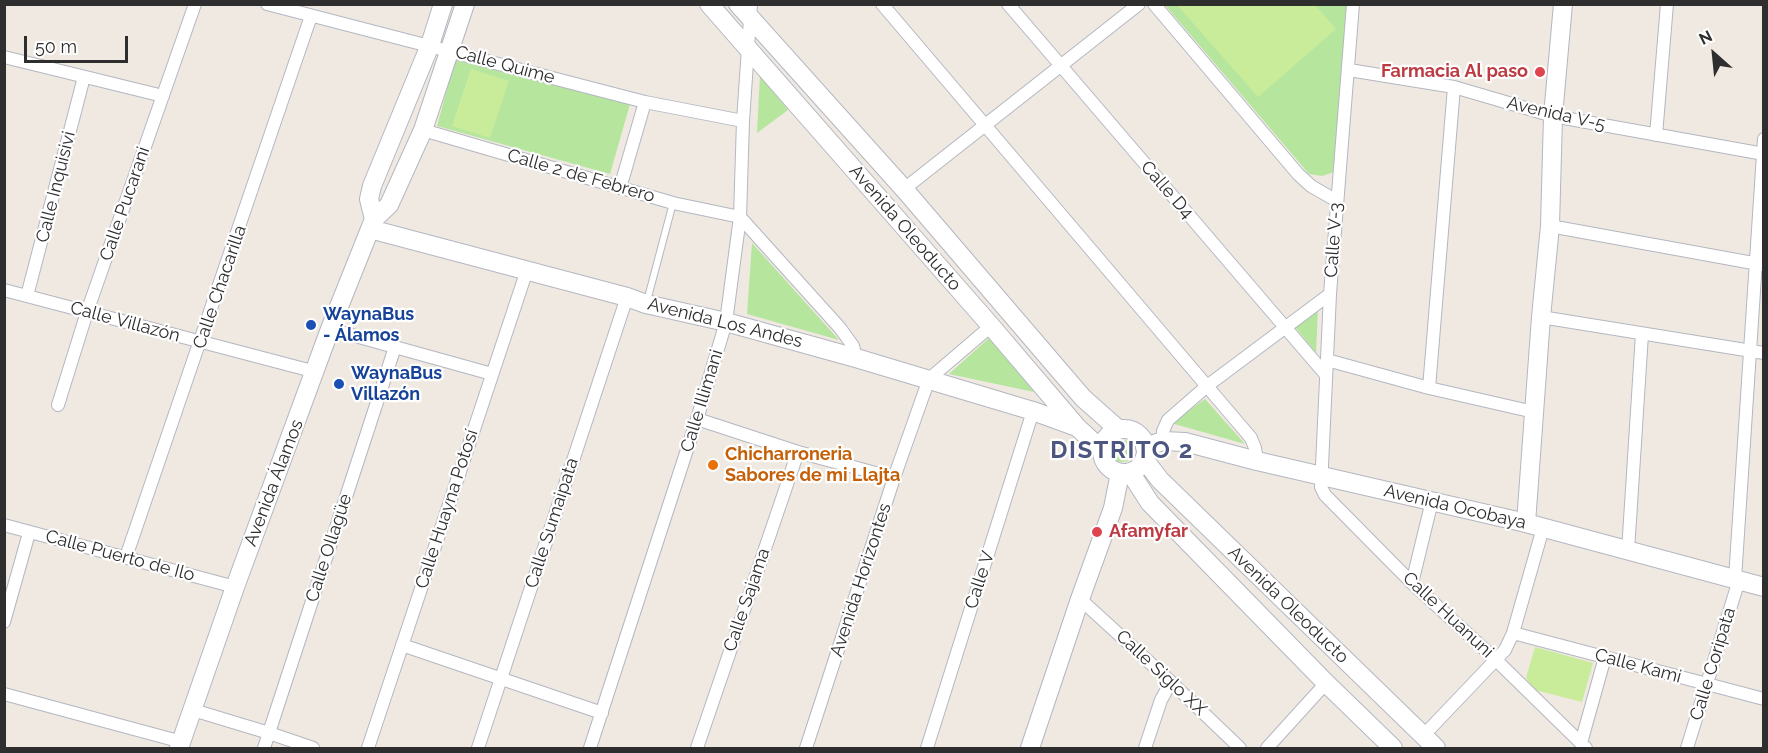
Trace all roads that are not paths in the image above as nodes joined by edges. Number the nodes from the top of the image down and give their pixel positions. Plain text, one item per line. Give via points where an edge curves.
1 (195, 4) edge
2 (267, 4) edge
3 (443, 4) edge
4 (465, 4) edge
5 (709, 4) edge
6 (882, 4) edge
7 (1008, 4) edge
8 (1139, 4) edge
9 (1154, 4) edge
10 (1353, 4) edge
11 (1563, 4) edge
12 (1667, 4) edge
13 (747, 9) edge
14 (311, 16) junction
15 (430, 45) junction
16 (748, 46) junction
17 (449, 50) junction
18 (4, 57) edge
19 (1060, 66) junction
20 (1349, 70) junction
21 (84, 77) junction
22 (1454, 87) junction
23 (164, 96) junction
24 (645, 102) junction
25 (1553, 116) junction
26 (743, 121) junction
27 (985, 125) junction
28 (423, 130) junction
29 (1656, 135) junction
30 (1764, 139) edge
31 (1763, 154) edge
32 (620, 188) junction
33 (904, 189) junction
34 (1337, 201) junction
35 (673, 203) junction
36 (740, 217) junction
37 (372, 224) junction
38 (1550, 226) junction
39 (1760, 265) edge
40 (526, 270) junction
41 (4, 290) edge
42 (1330, 294) junction
43 (27, 296) junction
44 (627, 297) junction
45 (646, 304) junction
46 (87, 312) junction
47 (1541, 317) junction
48 (726, 322) junction
49 (991, 326) junction
50 (1285, 328) junction
51 (330, 329) junction
52 (1642, 334) junction
53 (201, 342) junction
54 (395, 347) junction
55 (1750, 351) junction
56 (1764, 353) edge
57 (856, 358) junction
58 (1327, 360) junction
59 (316, 372) junction
60 (492, 374) junction
61 (1326, 375) junction
62 (929, 378) junction
63 (1207, 386) junction
64 (1429, 388) junction
65 (58, 405) dead end
66 (1033, 411) junction
67 (1534, 412) junction
68 (697, 420) junction
69 (1077, 428) junction
70 (1119, 430) junction
71 (1163, 441) junction
72 (1102, 450) junction
73 (798, 452) junction
74 (1145, 453) junction
75 (1257, 461) junction
76 (1125, 472) junction
77 (1322, 475) junction
78 (894, 478) junction
79 (1432, 501) junction
80 (4, 525) edge
81 (1534, 526) junction
82 (29, 532) junction
83 (1628, 551) junction
84 (126, 557) junction
85 (1736, 580) junction
86 (1412, 583) junction
87 (235, 587) junction
88 (1764, 587) edge
89 (1080, 599) junction
90 (4, 622) edge
91 (1513, 633) junction
92 (402, 645) junction
93 (1605, 657) junction
94 (1496, 660) junction
95 (501, 679) junction
96 (1172, 682) junction
97 (1326, 683) junction
98 (1706, 684) junction
99 (4, 694) edge
100 (1764, 699) edge
101 (193, 710) junction
102 (602, 713) junction
103 (269, 733) junction
104 (1429, 742) edge
105 (181, 745) edge
106 (1583, 746) edge
107 (264, 748) edge
108 (313, 748) edge
109 (368, 748) edge
110 (478, 748) edge
111 (590, 748) edge
112 (697, 748) edge
113 (807, 748) edge
114 (927, 748) edge
115 (1030, 748) edge
116 (1145, 748) edge
117 (1240, 748) edge
118 (1267, 748) edge
119 (1393, 748) edge
120 (1687, 748) edge

1 - 23 street, Calle Pucarani
2 - 14 street, Calle Quime
3 - 15 street, Avenida Álamos
4 - 17 street, Avenida Álamos
5 - 16 street, Avenida Oleoducto
6 - 27 street
7 - 19 street, Calle D4
8 - 19 street
9 - 34 street via 1298,174
10 - 20 street, Calle V-3
11 - 25 street
12 - 29 street
13 - 16 street, Calle Illimani
13 - 33 street, Avenida Oleoducto
14 - 15 street, Calle Quime
14 - 53 street, Calle Chacarilla
15 - 17 street, Calle Quime
15 - 37 street, Avenida Álamos via 372,186
16 - 26 street, Calle Illimani
16 - 49 street, Avenida Oleoducto
17 - 24 street, Calle Quime
17 - 28 street, Avenida Álamos
18 - 21 street
19 - 27 street
19 - 50 street, Calle D4
20 - 22 street, Avenida V-5
20 - 34 street, Calle V-3
21 - 23 street
21 - 43 street, Calle Inquisivi
22 - 25 street, Avenida V-5
22 - 64 street
23 - 46 street, Calle Pucarani
24 - 26 street, Calle Quime
24 - 32 street
25 - 29 street, Avenida V-5
25 - 38 street
26 - 36 street, Calle Illimani
27 - 33 street
27 - 63 street
28 - 32 street, Calle 2 de Febrero
28 - 37 street, Avenida Álamos via 389,205
29 - 31 street, Avenida V-5
30 - 31 street, Calle Coripata
31 - 39 street, Calle Coripata
32 - 35 street, Calle 2 de Febrero
33 - 70 street, Avenida Oleoducto via 1083,398
34 - 42 street, Calle V-3
35 - 36 street, Calle 2 de Febrero
35 - 45 lane
36 - 48 street, Calle Illimani
36 - 57 street via 840,328
37 - 40 street, Avenida Los Andes
37 - 51 street, Avenida Álamos
38 - 39 street
38 - 47 street
39 - 55 street, Calle Coripata
40 - 44 street, Avenida Los Andes
40 - 60 street, Calle Huayna Potosí
41 - 43 street, Calle Villazón
42 - 50 street
42 - 58 street, Calle V-3
43 - 46 street, Calle Villazón
44 - 45 street, Avenida Los Andes
44 - 95 street, Calle Sumaipata
45 - 48 street, Avenida Los Andes
46 - 53 street, Calle Villazón
46 - 65 street, Calle Pucarani
47 - 52 street
47 - 67 street
48 - 57 street, Avenida Los Andes
48 - 68 street, Calle Illimani
49 - 62 street
49 - 69 street, Avenida Oleoducto
50 - 61 street, Calle D4
50 - 63 street
51 - 54 street
51 - 59 street, Avenida Álamos
52 - 55 street
52 - 83 street
53 - 59 street, Calle Villazón
53 - 84 street, Calle Chacarilla
54 - 60 street
54 - 103 street, Calle Ollagüe
55 - 56 street
55 - 85 street, Calle Coripata
57 - 62 street, Avenida Los Andes
58 - 61 street, Calle V-3
58 - 64 street
59 - 87 street, Avenida Álamos
60 - 92 street, Calle Huayna Potosí
61 - 77 street, Calle V-3
62 - 66 street, Avenida Los Andes
62 - 78 street, Avenida Horizontes
63 - 71 street via 1168,420
63 - 75 street via 1251,438
64 - 67 street
66 - 69 street, Avenida Los Andes
66 - 114 street, Calle V
67 - 81 street
68 - 73 street
68 - 102 street, Calle Illimani
69 - 72 street, Avenida Oleoducto
70 - 72 street via 1104,441
70 - 74 street via 1138,435
71 - 74 street, Avenida Ocobaya
71 - 75 street, Avenida Ocobaya via 1185,442
72 - 76 street via 1112,470
73 - 78 street
73 - 112 street, Calle Sajama
74 - 76 street via 1136,469
74 - 104 street, Avenida Oleoducto via 1160,480
75 - 77 street, Avenida Ocobaya
76 - 89 street
76 - 97 street, Avenida Oleoducto via 1150,503
77 - 79 street, Avenida Ocobaya
77 - 86 street, Calle Huanuni via 1325,495
78 - 113 street, Avenida Horizontes
79 - 81 street, Avenida Ocobaya
79 - 86 street
80 - 82 street, Calle Puerto de Ilo
81 - 83 street, Avenida Ocobaya
81 - 91 street
82 - 84 street, Calle Puerto de Ilo
82 - 90 street
83 - 85 street, Avenida Ocobaya
84 - 87 street, Calle Puerto de Ilo
85 - 88 street, Avenida Ocobaya
85 - 98 street, Calle Coripata
86 - 94 street, Calle Huanuni
87 - 101 street, Avenida Álamos
89 - 96 street, Calle Siglo XX
89 - 115 street
91 - 93 street, Calle Kami
91 - 94 street
92 - 95 street
92 - 109 street, Calle Huayna Potosí
93 - 98 street, Calle Kami
93 - 106 street
94 - 104 street
94 - 106 street, Calle Huanuni
95 - 102 street
95 - 110 street, Calle Sumaipata
96 - 116 street via 1161,700
96 - 117 street, Calle Siglo XX
97 - 118 street
97 - 119 street, Avenida Oleoducto
98 - 100 street, Calle Kami
98 - 120 street, Calle Coripata
99 - 105 street
101 - 103 street
101 - 105 street, Avenida Álamos
102 - 111 street, Calle Illimani
103 - 107 street, Calle Ollagüe
103 - 108 street

